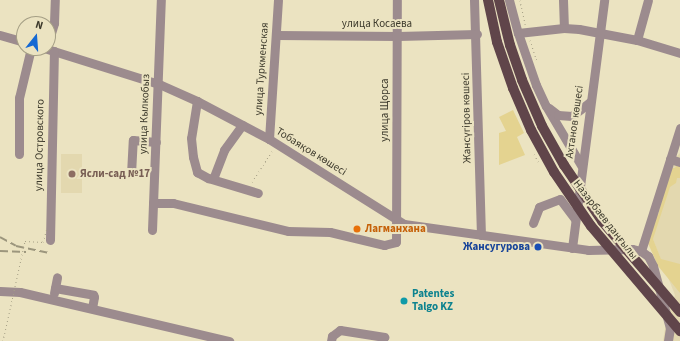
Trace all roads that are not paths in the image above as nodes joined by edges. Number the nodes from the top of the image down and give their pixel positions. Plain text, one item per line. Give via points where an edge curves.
1 (55, 0) edge
2 (161, 0) edge
3 (278, 0) edge
4 (397, 0) edge
5 (474, 0) edge
6 (488, 0) edge
7 (499, 0) edge
8 (510, 0) edge
9 (564, 0) edge
10 (604, 0) edge
11 (648, 0) edge
12 (54, 16) edge
13 (564, 28) junction
14 (518, 33) junction
15 (477, 34) junction
16 (599, 34) junction
17 (0, 35) edge
18 (277, 35) junction
19 (398, 36) junction
20 (16, 40) edge
21 (637, 40) junction
22 (56, 51) edge
23 (680, 53) edge
24 (29, 56) edge
25 (48, 56) edge
26 (159, 84) junction
27 (197, 101) junction
28 (590, 102) junction
29 (546, 106) junction
30 (242, 124) junction
31 (680, 128) edge
32 (156, 142) junction
33 (272, 142) junction
34 (19, 154) dead end
35 (670, 158) junction
36 (680, 162) edge
37 (581, 165) junction
38 (131, 174) dead end
39 (213, 179) junction
40 (258, 193) dead end
41 (153, 203) junction
42 (575, 219) junction
43 (397, 220) junction
44 (533, 223) dead end
45 (152, 230) dead end
46 (481, 235) junction
47 (50, 240) dead end
48 (572, 248) junction
49 (641, 251) junction
50 (58, 277) dead end
51 (55, 288) junction
52 (0, 291) edge
53 (53, 299) junction
54 (92, 308) junction
55 (680, 312) edge
56 (680, 331) edge
57 (384, 338) dead end
58 (229, 341) edge
59 (331, 341) edge
60 (668, 341) edge

1 - 12 street, улица Островского
2 - 26 street, улица Кылкобыз
3 - 18 street, улица Туркменская
4 - 19 street, улица Щорса
5 - 15 street, Жансүгіров көшесі
6 - 56 main road, Назарбаев даңғылы, bridge via 499,48 513,88 531,130 554,172 595,230
7 - 55 main road, Назарбаев даңғылы, bridge via 522,80 542,126 564,165 602,221
8 - 14 street
9 - 13 street
10 - 16 street, Ахтанов көшесі
11 - 21 street
13 - 14 street
13 - 16 street
14 - 29 street
15 - 19 street, улица Косаева
15 - 46 street, Жансүгіров көшесі
16 - 21 street
16 - 28 street, Ахтанов көшесі
17 - 20 street
18 - 19 street, улица Косаева
18 - 33 street, улица Туркменская
19 - 43 street, улица Щорса
21 - 23 street
22 - 26 street, Тобаяқов көшесі
24 - 34 street via 19,98
25 - 47 street, улица Островского
26 - 27 street, Тобаяқов көшесі
26 - 32 street, улица Кылкобыз
27 - 30 street, Тобаяқов көшесі
27 - 39 street via 191,138 193,157 197,172
28 - 29 street via 572,116 558,115
28 - 37 street, Ахтанов көшесі
29 - 37 street
30 - 33 street, Тобаяқов көшесі
30 - 39 street via 224,150
31 - 35 street
32 - 38 street via 133,140
32 - 41 street, улица Кылкобыз
33 - 43 street, Тобаяқов көшесі
35 - 36 street
35 - 49 street
37 - 42 street, Ахтанов көшесі
39 - 40 street
41 - 43 street, улица Щорса via 173,203 288,231 330,232 384,246 396,242
41 - 45 street, улица Кылкобыз
42 - 44 street via 560,199 539,208
42 - 48 street, Ахтанов көшесі
43 - 46 street, Тобаяқов көшесі via 413,226
46 - 48 street, Тобаяқов көшесі
48 - 49 street, Тобаяқов көшесі
49 - 60 street via 648,256 653,266 670,328
50 - 51 street
51 - 53 street
51 - 54 street via 93,295
52 - 53 street
53 - 54 street
54 - 58 street
57 - 59 street via 340,330 332,336

